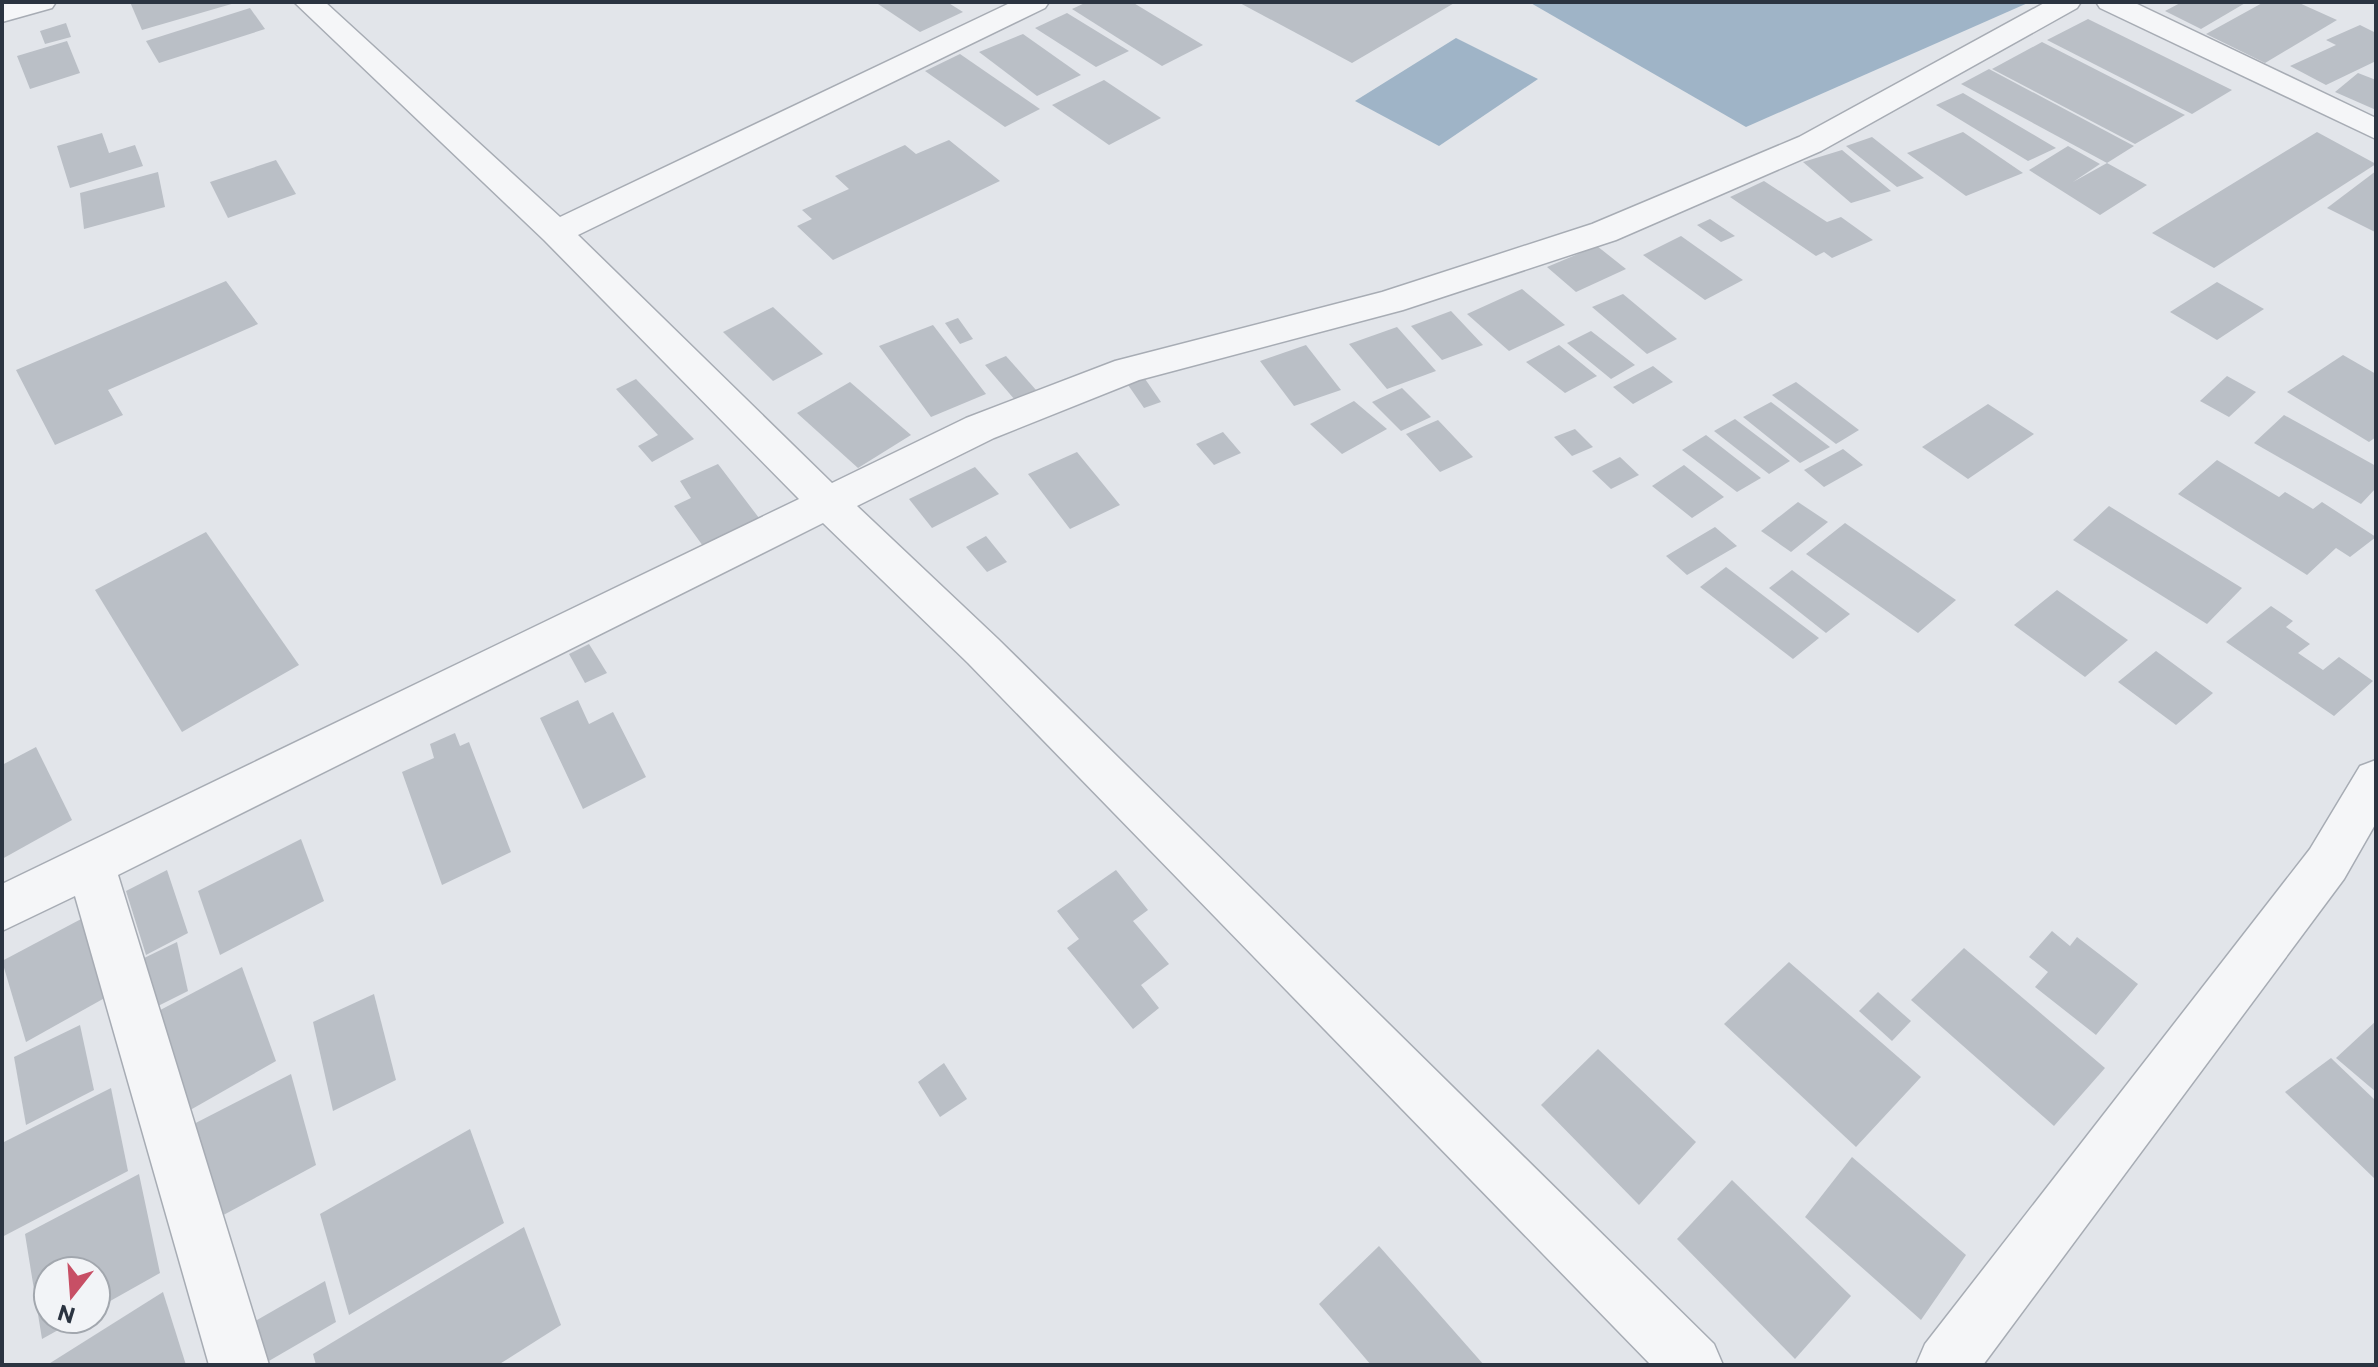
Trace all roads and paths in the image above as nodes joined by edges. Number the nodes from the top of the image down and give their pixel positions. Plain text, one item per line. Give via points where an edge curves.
1 (42, 2) edge
2 (308, 2) edge
3 (1035, 2) edge
4 (2067, 2) edge
5 (2110, 2) edge
6 (2, 13) edge
7 (2376, 130) edge
8 (556, 232) junction
9 (827, 502) junction
10 (2376, 780) edge
11 (91, 866) junction
12 (2, 908) edge
13 (239, 1365) edge
14 (1693, 1365) edge
15 (1946, 1365) edge

1 - 6 street
2 - 8 street
3 - 8 street
4 - 9 street via 1810,144 1604,232 1391,302 1128,370 980,428
5 - 7 street
8 - 9 street
9 - 11 street
9 - 14 street via 983,651
10 - 15 street via 2327,864
11 - 12 street
11 - 13 street

